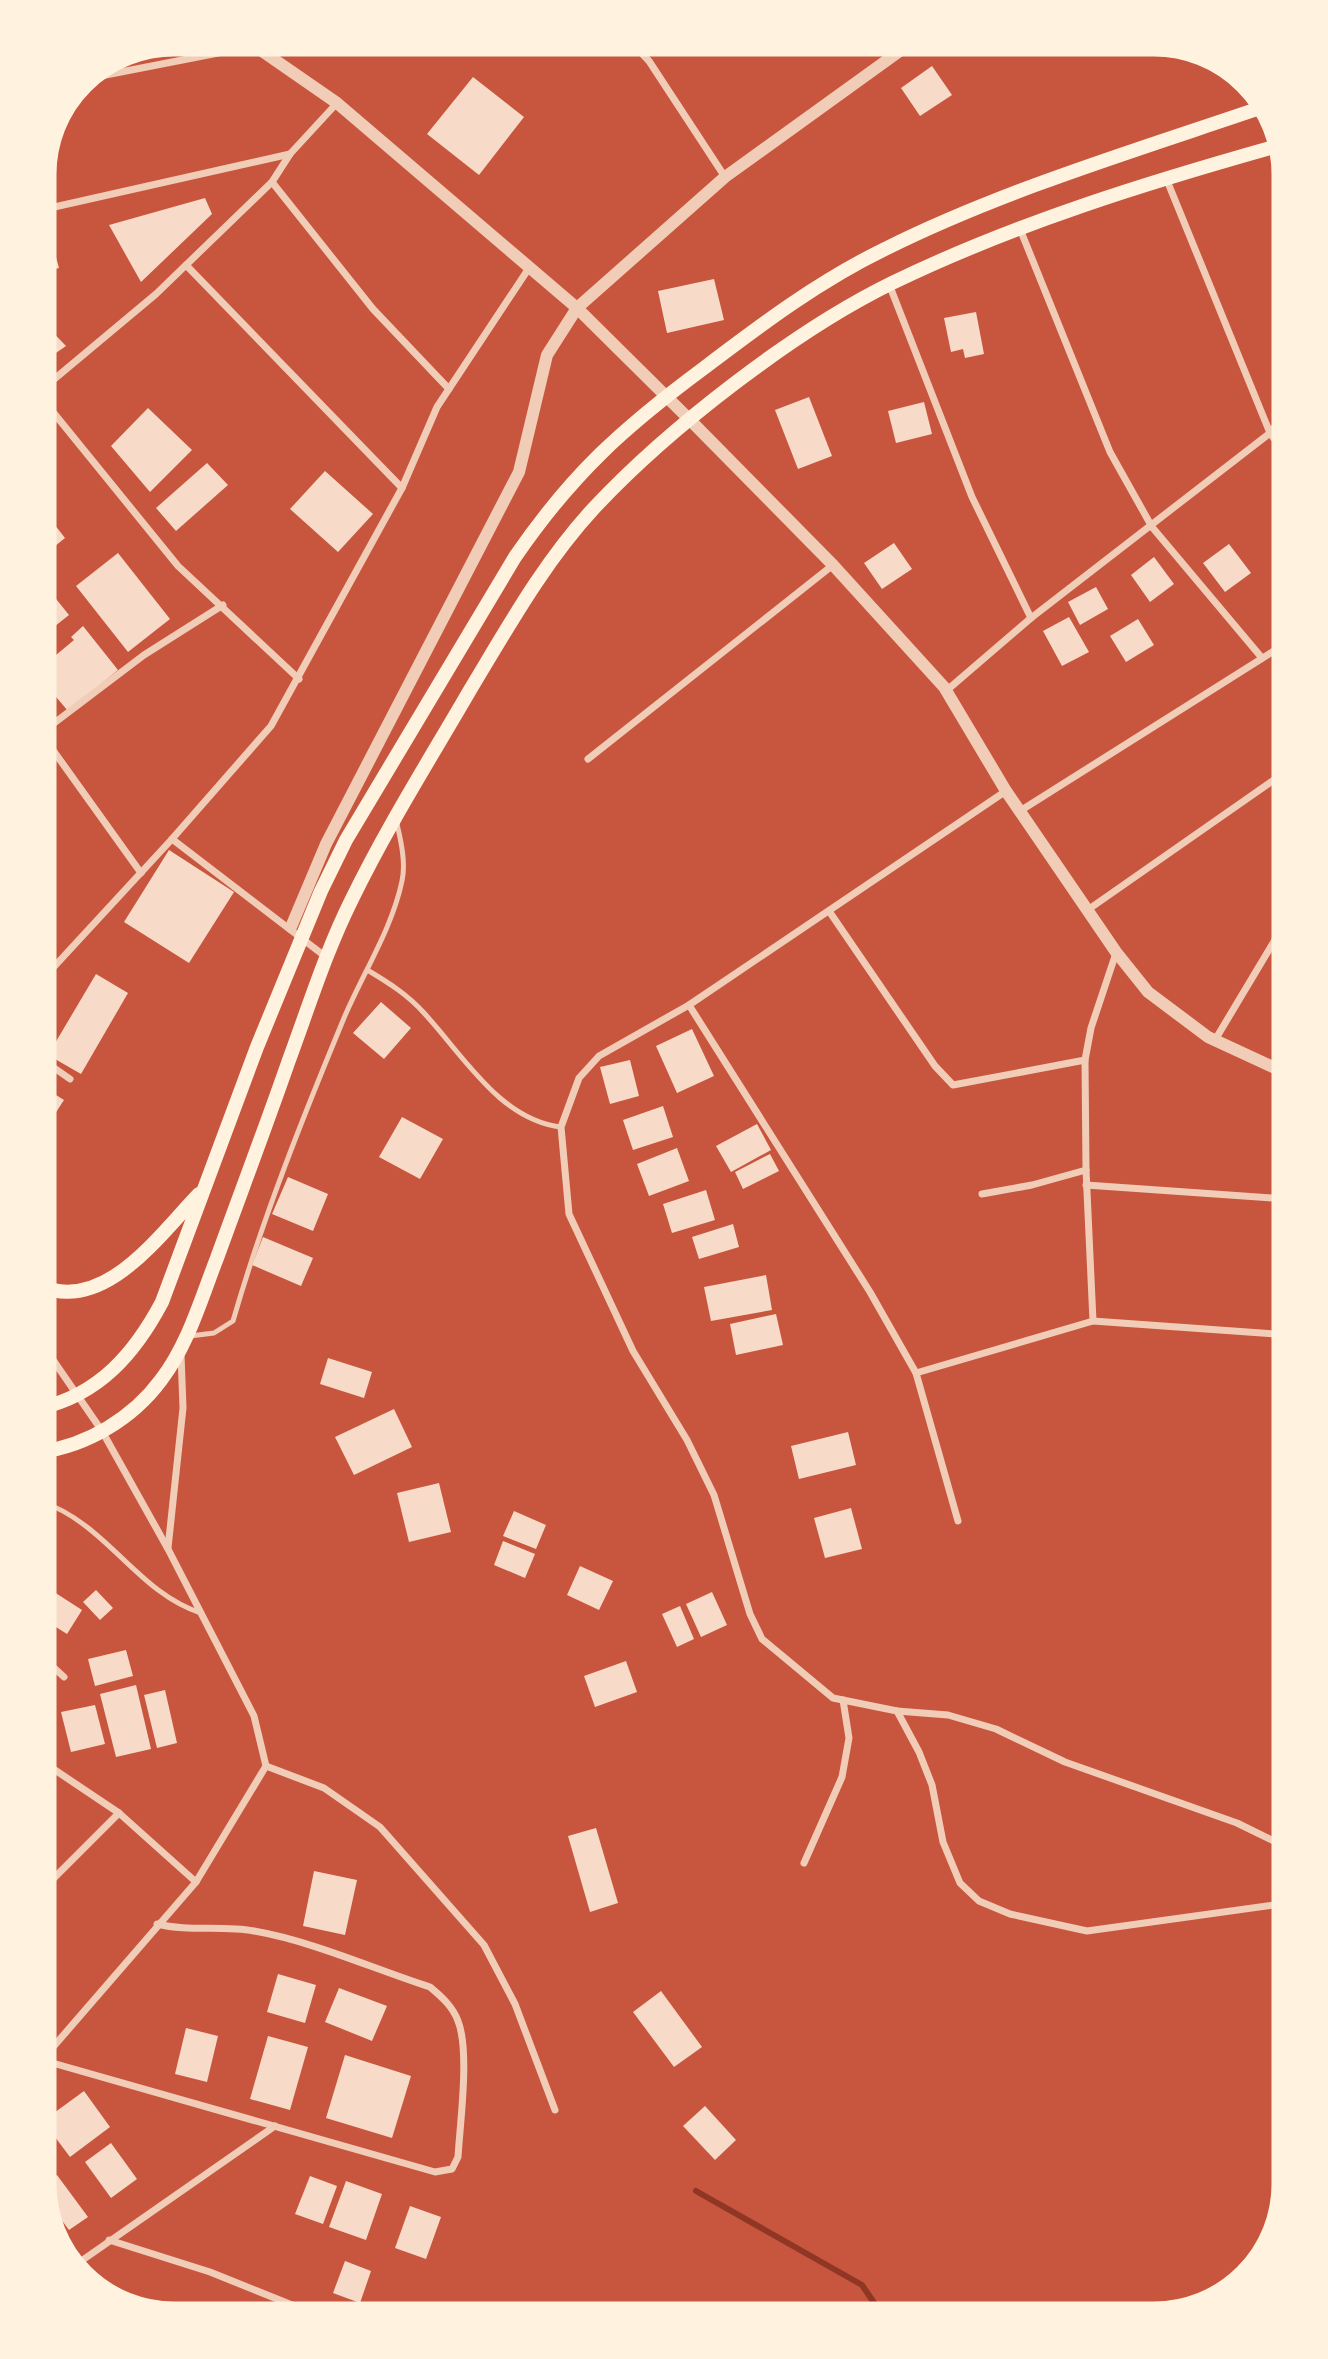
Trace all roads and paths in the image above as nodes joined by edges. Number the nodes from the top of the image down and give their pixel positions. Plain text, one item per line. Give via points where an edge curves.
1 (208, 52) edge
2 (263, 52) edge
3 (641, 52) edge
4 (897, 53) edge
5 (105, 75) edge
6 (337, 103) junction
7 (1256, 109) edge
8 (1272, 147) edge
9 (290, 154) junction
10 (724, 177) junction
11 (1166, 177) junction
12 (272, 182) junction
13 (53, 207) edge
14 (1020, 229) junction
15 (186, 265) junction
16 (528, 268) junction
17 (889, 285) junction
18 (577, 308) junction
19 (53, 383) edge
20 (449, 389) junction
21 (666, 396) junction
22 (53, 410) edge
23 (690, 420) junction
24 (1276, 425) edge
25 (1270, 433) junction
26 (1276, 441) edge
27 (402, 488) junction
28 (1152, 527) junction
29 (833, 565) junction
30 (223, 605) junction
31 (1031, 618) junction
32 (1276, 649) edge
33 (1262, 658) junction
34 (299, 679) junction
35 (946, 691) junction
36 (53, 723) edge
37 (53, 749) edge
38 (588, 759) dead end
39 (1276, 778) edge
40 (1006, 791) junction
41 (1020, 811) junction
42 (395, 818) junction
43 (172, 839) junction
44 (141, 873) junction
45 (1089, 909) junction
46 (829, 911) junction
47 (296, 932) junction
48 (1276, 938) edge
49 (1116, 952) junction
50 (326, 957) junction
51 (53, 968) edge
52 (369, 971) junction
53 (689, 1005) junction
54 (1215, 1040) junction
55 (1085, 1060) junction
56 (53, 1067) edge
57 (1276, 1068) edge
58 (70, 1079) dead end
59 (561, 1127) junction
60 (1086, 1170) junction
61 (1086, 1185) junction
62 (203, 1191) junction
63 (982, 1194) dead end
64 (1276, 1198) edge
65 (52, 1291) edge
66 (1093, 1321) junction
67 (1276, 1334) edge
68 (186, 1335) junction
69 (181, 1350) junction
70 (52, 1358) edge
71 (916, 1373) junction
72 (79, 1395) junction
73 (52, 1404) edge
74 (102, 1431) junction
75 (52, 1449) edge
76 (52, 1507) edge
77 (958, 1521) dead end
78 (168, 1549) junction
79 (201, 1613) junction
80 (52, 1666) edge
81 (64, 1677) dead end
82 (843, 1700) junction
83 (897, 1711) junction
84 (266, 1766) junction
85 (52, 1768) edge
86 (119, 1813) junction
87 (1276, 1842) edge
88 (804, 1863) dead end
89 (52, 1880) edge
90 (196, 1882) junction
91 (1276, 1905) edge
92 (157, 1924) junction
93 (52, 2048) edge
94 (52, 2064) edge
95 (555, 2110) dead end
96 (275, 2126) junction
97 (109, 2240) junction
98 (80, 2261) edge
99 (295, 2306) edge

1 - 5 street
2 - 6 street
3 - 10 street
4 - 10 street
6 - 9 street
6 - 16 street
7 - 21 main road via 951,218 884,249 776,314
8 - 11 main road
9 - 12 street
9 - 13 street
10 - 18 street
11 - 14 main road
11 - 25 street
12 - 15 street
12 - 20 street via 373,309
14 - 17 main road
14 - 28 street via 1110,452
15 - 19 street
15 - 27 street
16 - 18 street
16 - 20 street
17 - 23 main road via 780,352
17 - 31 street via 972,497
18 - 21 street
18 - 47 street via 547,355 519,472 326,844
20 - 27 street
21 - 23 street
21 - 47 main road via 617,435 545,512 346,840
22 - 30 street via 178,566
23 - 29 street
23 - 42 main road via 595,508 554,557 517,611
24 - 25 street
25 - 26 street
25 - 28 street
27 - 34 street
28 - 31 street
28 - 33 street
29 - 35 street
29 - 38 street
30 - 34 street
30 - 36 street via 144,655
31 - 35 street
32 - 33 street
33 - 41 street
34 - 43 street via 271,726
35 - 40 street
37 - 44 street
39 - 45 street
40 - 41 street
40 - 46 street
41 - 45 street
42 - 50 main road
42 - 52 lane via 403,856 402,881
43 - 44 street
43 - 47 street
44 - 51 street
45 - 49 street
46 - 53 street
46 - 55 street via 935,1066 953,1085
47 - 50 street
47 - 62 main road
48 - 54 street
49 - 54 street via 1148,992
49 - 55 street
50 - 68 main road
52 - 59 lane via 423,1012 486,1084 518,1112 544,1125
52 - 68 lane via 352,998 305,1113 259,1233 233,1321 214,1333
53 - 59 street via 599,1056 579,1078
53 - 71 street
54 - 57 street
55 - 60 street
56 - 58 street
59 - 82 street via 569,1214 633,1351 687,1440 714,1496 754,1623 762,1639 833,1698
60 - 61 street
60 - 63 street
61 - 64 street
61 - 66 street
62 - 65 main road via 110,1280 83,1291
62 - 72 main road via 162,1302 146,1332 128,1357
66 - 67 street
66 - 71 street
68 - 69 main road
69 - 74 main road via 141,1404
69 - 78 street via 183,1408
70 - 72 street
71 - 77 street
72 - 73 main road
72 - 74 street
74 - 75 main road
74 - 78 street
76 - 79 lane via 87,1525 177,1605
78 - 79 street
79 - 84 street via 254,1716
80 - 81 street
82 - 83 street
82 - 88 street via 849,1738 842,1777
83 - 87 street via 948,1715 996,1729 1065,1762 1237,1823
83 - 91 street via 932,1785 943,1842 960,1882 979,1901 1010,1914 1087,1931
84 - 90 street
84 - 95 street via 324,1788 380,1827 484,1945 515,2004
85 - 86 street
86 - 89 street
86 - 90 street
90 - 92 street
92 - 93 street
92 - 96 street via 230,1928 280,1937 430,1987 451,2008 463,2041 458,2157 452,2169 435,2172
94 - 96 street
96 - 97 street
97 - 98 street
97 - 99 street via 210,2272

